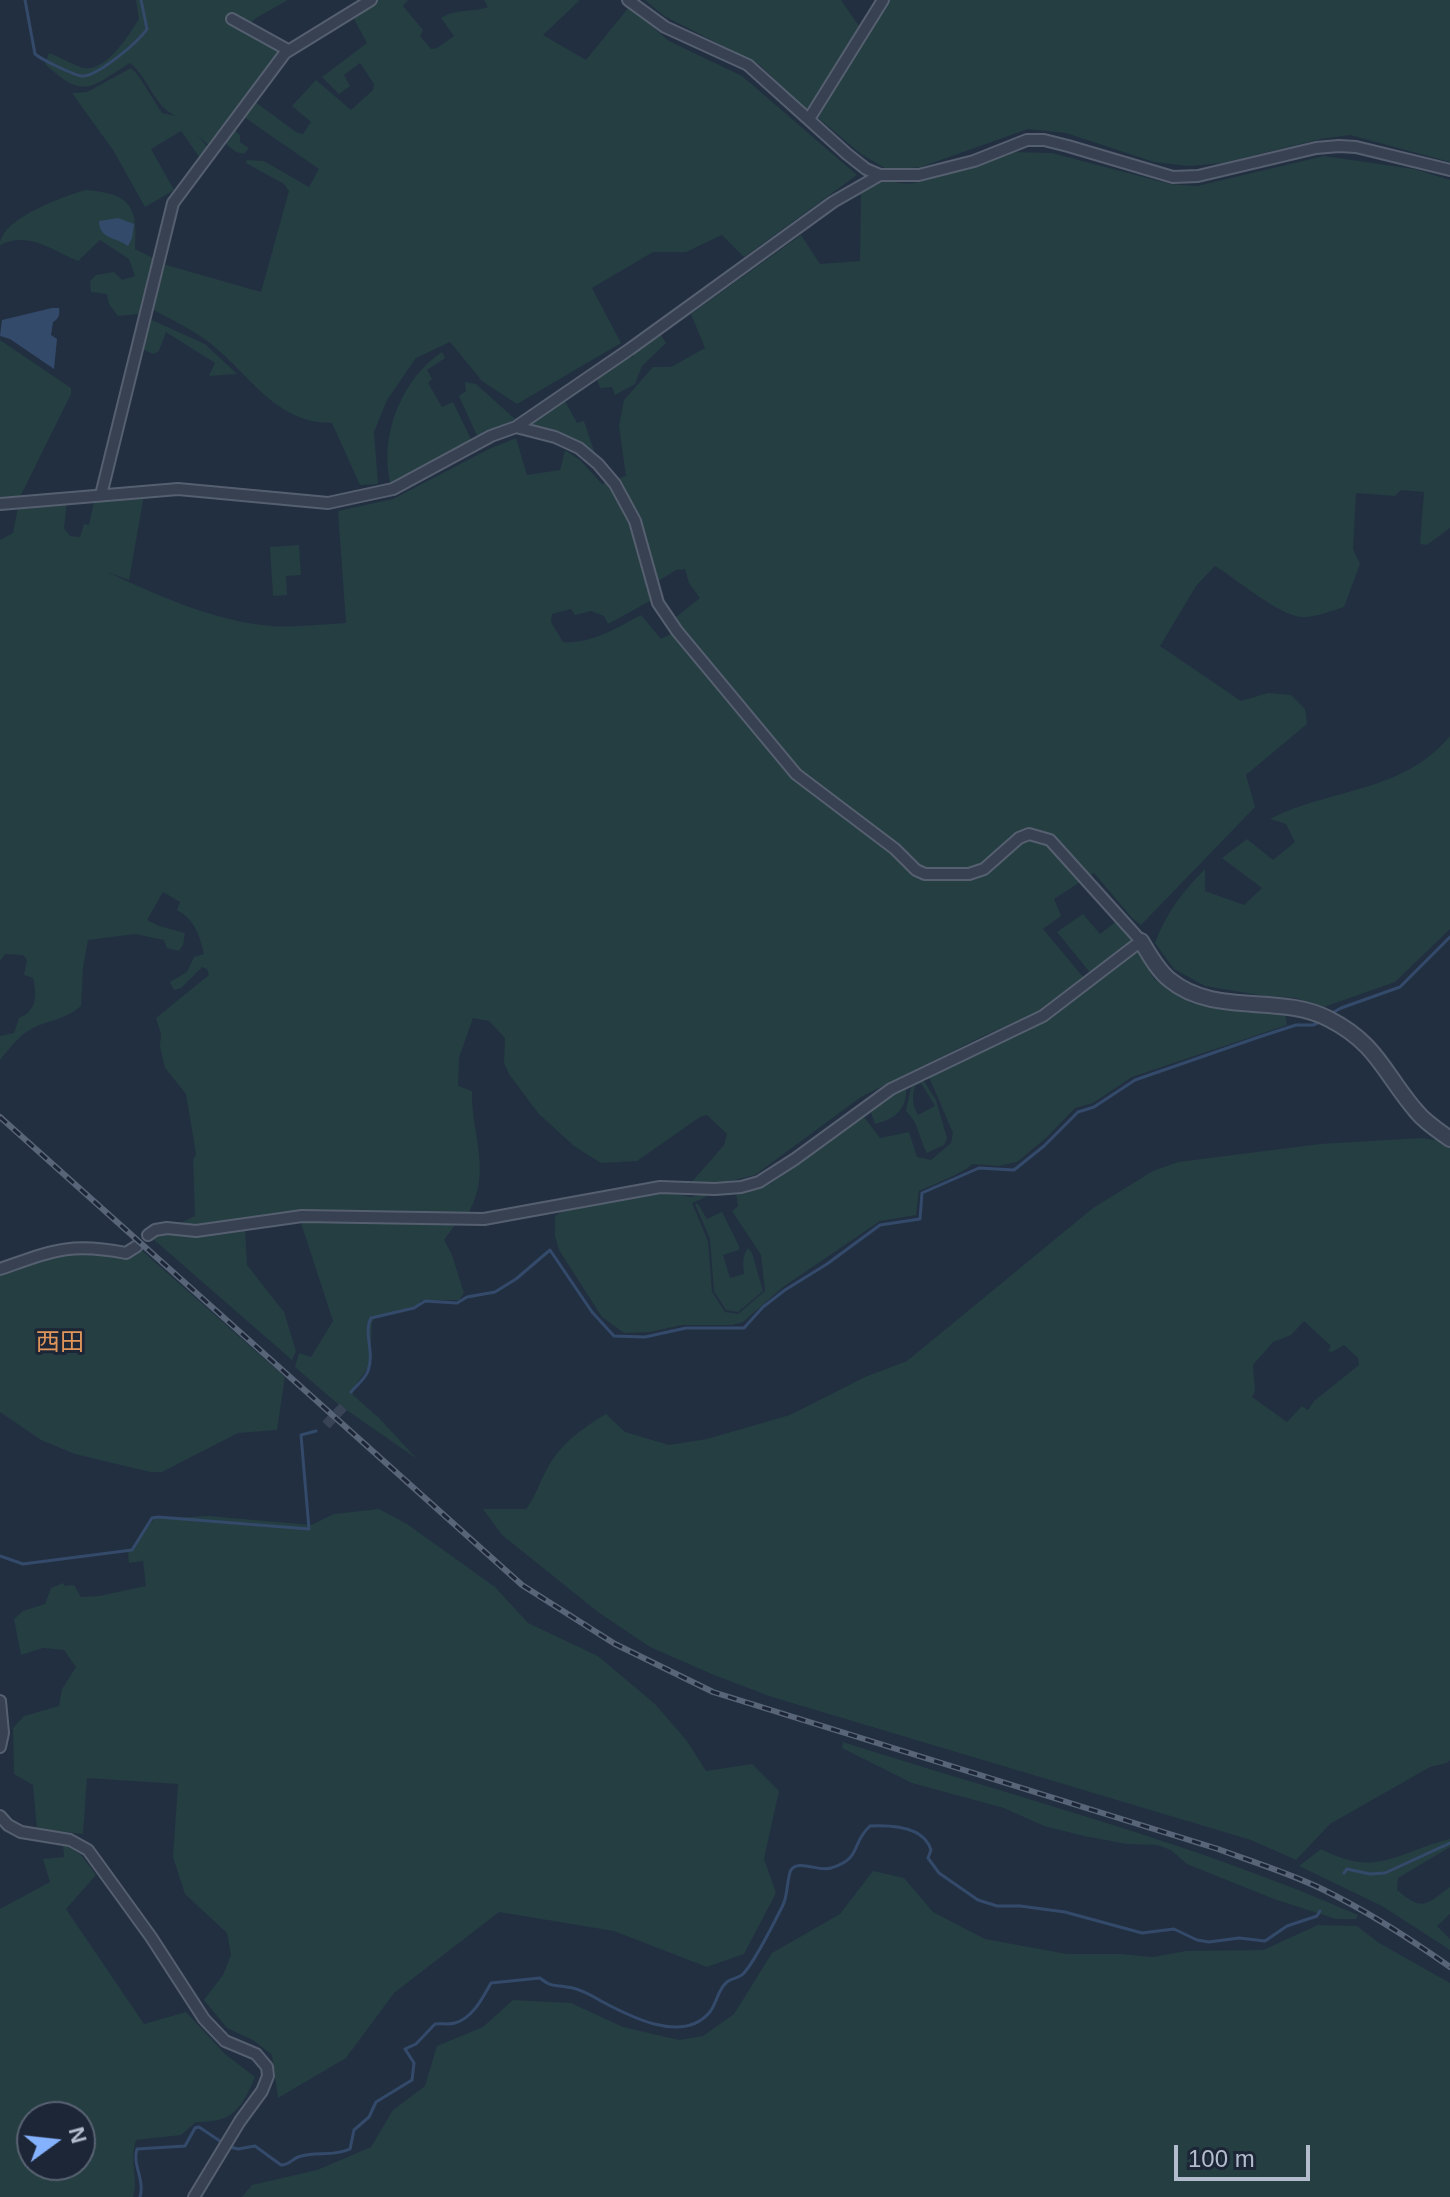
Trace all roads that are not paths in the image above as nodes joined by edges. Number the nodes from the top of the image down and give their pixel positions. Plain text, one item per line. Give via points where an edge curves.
1 (371, 0) edge
2 (628, 0) edge
3 (883, 0) edge
4 (232, 19) dead end
5 (288, 50) junction
6 (809, 119) junction
7 (1450, 170) edge
8 (880, 175) junction
9 (516, 427) junction
10 (101, 495) junction
11 (0, 504) edge
12 (1141, 941) junction
13 (1450, 1139) edge
14 (148, 1235) dead end
15 (137, 1246) dead end
16 (0, 1269) edge
17 (0, 1701) edge
18 (0, 1747) edge
19 (0, 1816) edge
20 (194, 2197) edge

1 - 5 street
2 - 6 street via 665,27 748,65
3 - 6 street
4 - 5 street
5 - 10 street via 173,203
6 - 8 street
7 - 8 street via 1339,146 1173,177 1068,146 1027,140 919,175
8 - 9 street via 833,202
9 - 10 street via 393,489 339,502 178,489
9 - 12 street via 579,448 615,484 635,521 664,612 768,743 822,796 925,874 969,874 984,869 1019,838 1041,836 1061,850
10 - 11 street
12 - 13 street via 1167,978 1193,994 1312,1012 1358,1036 1419,1114
12 - 14 street via 1043,1016 891,1089 775,1173 750,1185 660,1187 484,1219 302,1216 196,1231 167,1228
15 - 16 street via 126,1253 102,1247 55,1250
17 - 18 street
19 - 20 street via 21,1832 70,1840 88,1850 204,2019 225,2041 256,2054 267,2067 262,2091

